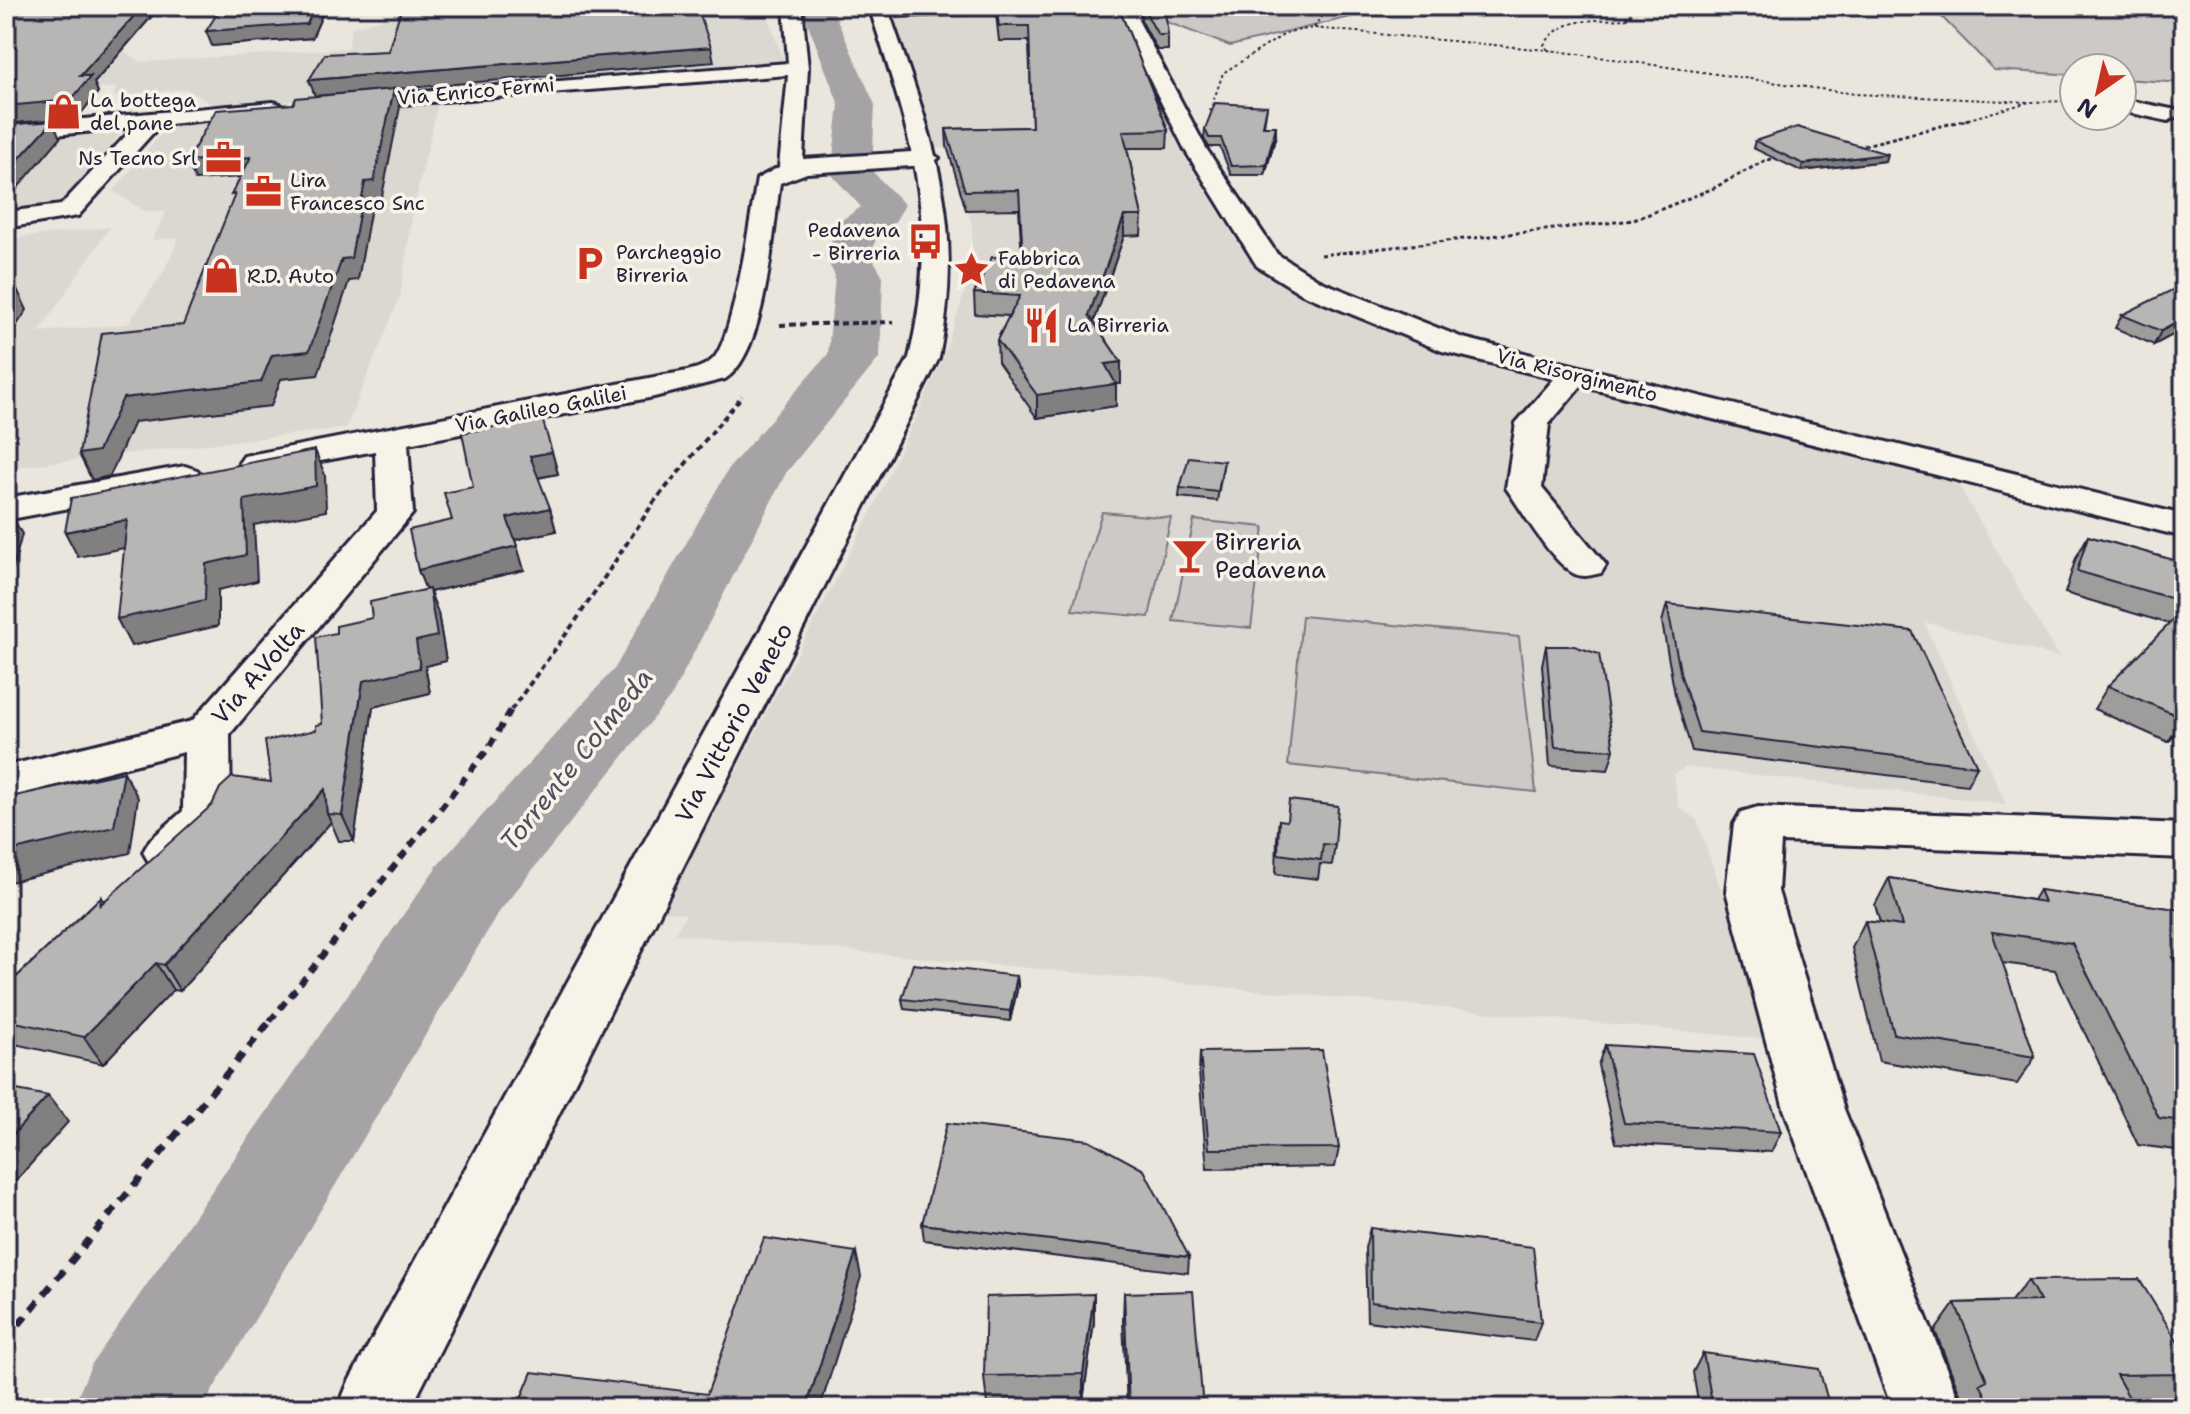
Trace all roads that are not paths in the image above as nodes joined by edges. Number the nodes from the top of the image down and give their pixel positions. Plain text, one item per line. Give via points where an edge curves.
1 (793, 6) edge
2 (878, 6) edge
3 (1135, 6) edge
4 (2175, 6) edge
5 (2184, 12) edge
6 (798, 68) junction
7 (2138, 108) edge
8 (2179, 115) edge
9 (155, 118) junction
10 (6, 133) edge
11 (927, 158) junction
12 (802, 167) junction
13 (6, 220) edge
14 (1575, 374) junction
15 (391, 439) junction
16 (6, 509) edge
17 (2184, 526) edge
18 (1587, 565) dead end
19 (207, 732) junction
20 (6, 782) edge
21 (2184, 841) edge
22 (136, 879) edge
23 (373, 1408) edge
24 (1927, 1408) edge

1 - 6 street
2 - 11 street, Via Vittorio Veneto
3 - 14 street, Via Risorgimento via 1129,20 1196,150 1267,260 1312,288 1440,340
4 - 5 street
6 - 9 street, Via Enrico Fermi
6 - 12 street
7 - 8 street
9 - 10 street, Via Enrico Fermi
9 - 13 street via 69,211
11 - 12 street
11 - 23 street, Via Vittorio Veneto via 938,240 933,321 917,372
12 - 15 street, Via Galileo Galilei via 773,176 764,187 743,325 724,366 654,387
14 - 17 street, Via Risorgimento
14 - 18 street via 1533,423 1524,488
15 - 16 street, Via Galileo Galilei
15 - 19 street, Via A.Volta via 395,513
19 - 20 street, Via A.Volta
19 - 22 street via 207,817
21 - 24 street via 1758,824 1752,891 1810,1095

